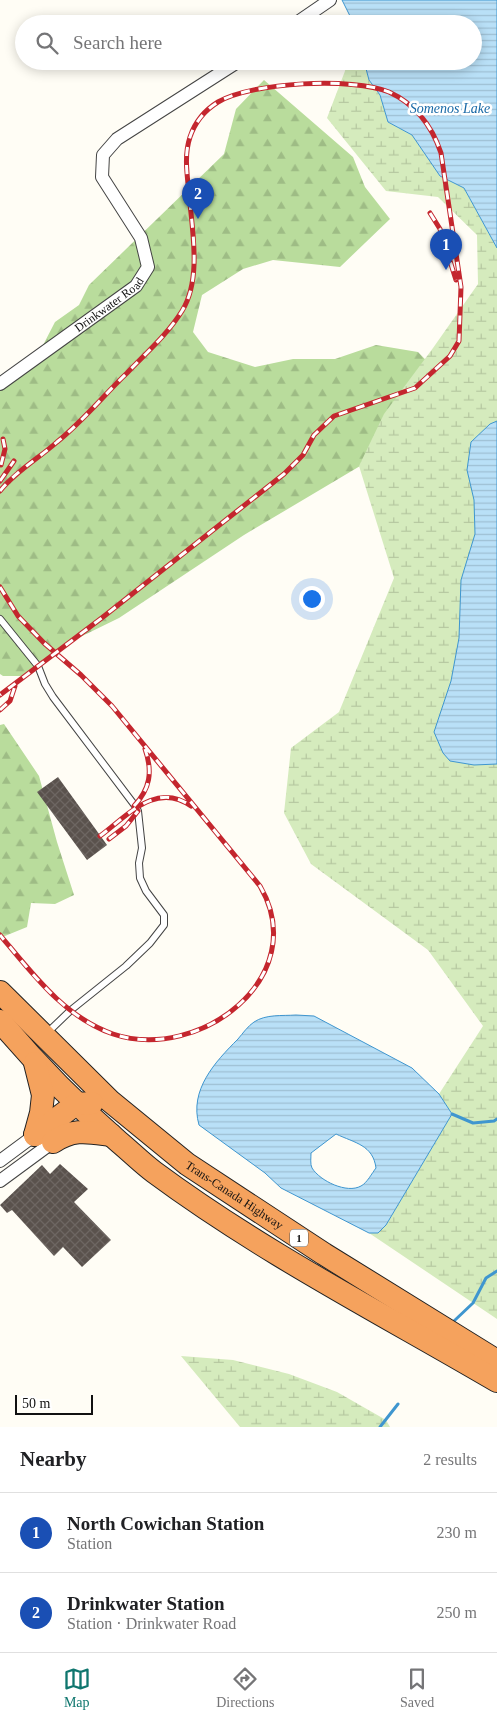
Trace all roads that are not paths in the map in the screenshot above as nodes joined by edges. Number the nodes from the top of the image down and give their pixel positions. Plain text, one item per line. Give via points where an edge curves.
1 (330, 0) edge
2 (308, 15) edge
3 (225, 70) edge
4 (0, 384) edge
5 (0, 619) edge
6 (0, 992) edge
7 (0, 1021) edge
8 (44, 1036) junction
9 (34, 1062) junction
10 (110, 1101) junction
11 (76, 1104) junction
12 (111, 1135) junction
13 (44, 1138) junction
14 (0, 1161) edge
15 (0, 1181) edge
16 (497, 1361) edge
17 (497, 1381) edge

1 - 2 street
3 - 4 street, Drinkwater Road via 117,139 103,154 102,176 141,238 148,267 136,286
5 - 8 lane via 38,666 53,697 136,807 142,848 140,878 164,915 164,925 150,943
6 - 8 highway, Trans-Canada Highway / 1
7 - 9 highway, Trans-Canada Highway / 1
8 - 10 highway, Trans-Canada Highway / 1
9 - 11 highway, Trans-Canada Highway / 1
9 - 13 highway via 43,1095
10 - 11 highway
10 - 16 highway, Trans-Canada Highway / 1 via 187,1164
11 - 12 highway, Trans-Canada Highway / 1
11 - 13 highway
12 - 13 highway via 81,1132
12 - 17 highway, Trans-Canada Highway / 1 via 153,1171 219,1218 306,1272
13 - 14 street
13 - 15 street

